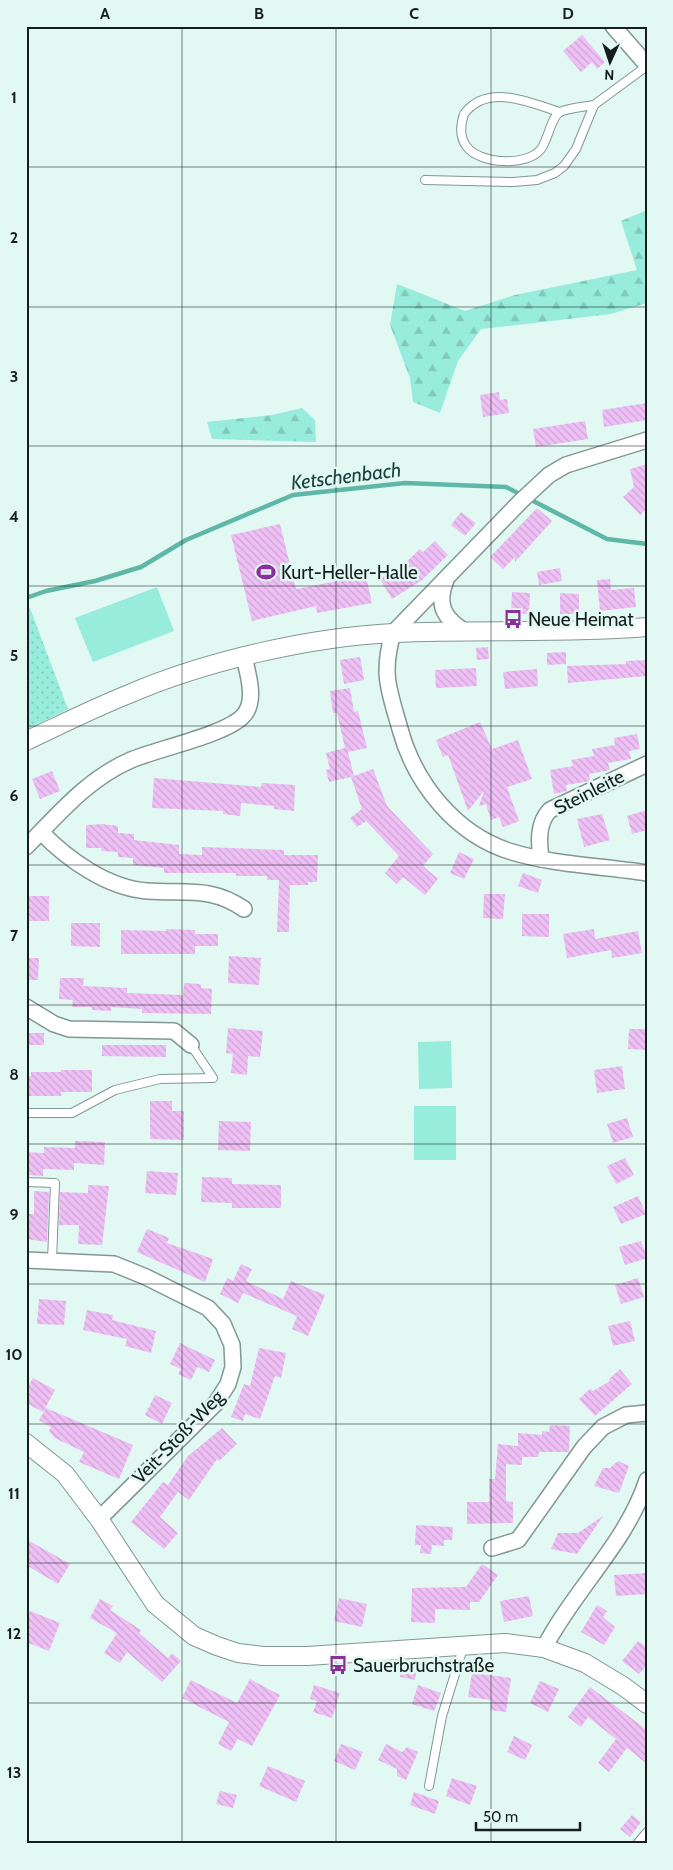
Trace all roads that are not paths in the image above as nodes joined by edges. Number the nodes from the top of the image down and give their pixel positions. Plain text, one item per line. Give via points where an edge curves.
1 (613, 26) edge
2 (647, 66) edge
3 (594, 105) junction
4 (559, 112) junction
5 (425, 180) dead end
6 (647, 440) edge
7 (446, 580) junction
8 (647, 627) edge
9 (466, 632) junction
10 (393, 633) junction
11 (244, 657) junction
12 (26, 741) edge
13 (647, 764) edge
14 (41, 832) junction
15 (26, 847) edge
16 (541, 859) junction
17 (647, 873) edge
18 (244, 909) dead end
19 (26, 1007) edge
20 (191, 1045) joint
21 (26, 1113) edge
22 (26, 1182) edge
23 (26, 1260) edge
24 (52, 1262) junction
25 (647, 1413) edge
26 (26, 1443) edge
27 (647, 1480) edge
28 (99, 1518) junction
29 (492, 1548) dead end
30 (464, 1646) junction
31 (544, 1648) junction
32 (647, 1704) edge
33 (429, 1786) dead end
34 (647, 1832) edge
35 (637, 1844) edge

1 - 2 street
2 - 3 lane
3 - 4 lane
3 - 5 lane via 576,149 555,174 538,180 512,182
4 - 4 lane via 553,118 541,150 525,158 492,161 479,158 471,152 461,135 464,114 478,102 505,96
6 - 7 street via 566,466 536,486
7 - 9 street via 441,591 443,612
7 - 10 street
8 - 9 street
9 - 10 street
10 - 11 street via 320,641
10 - 16 street via 386,658 387,684 416,774 434,798 462,824 490,843
11 - 12 street via 130,693
11 - 14 street via 250,699 242,717 228,726 130,760 92,781
13 - 16 street, Steinleite via 550,810 539,833
14 - 15 street
14 - 18 street via 58,849 122,887 210,893
16 - 17 street
19 - 20 street via 69,1029 174,1030
20 - 21 lane via 213,1078 160,1079 115,1090 72,1112
22 - 24 lane via 55,1183
23 - 24 street, Veit-Stoß-Weg
24 - 28 street, Veit-Stoß-Weg via 114,1264 146,1277 208,1308 223,1324 232,1345 233,1367 228,1384 216,1403
25 - 29 street via 626,1415 603,1427 584,1446 518,1540
26 - 28 street via 65,1474
27 - 31 street via 624,1528 558,1622
28 - 30 street via 155,1604 194,1636 217,1646 263,1656 307,1656
30 - 31 street via 504,1643
30 - 33 lane via 442,1716
31 - 32 street via 585,1663
34 - 35 lane

